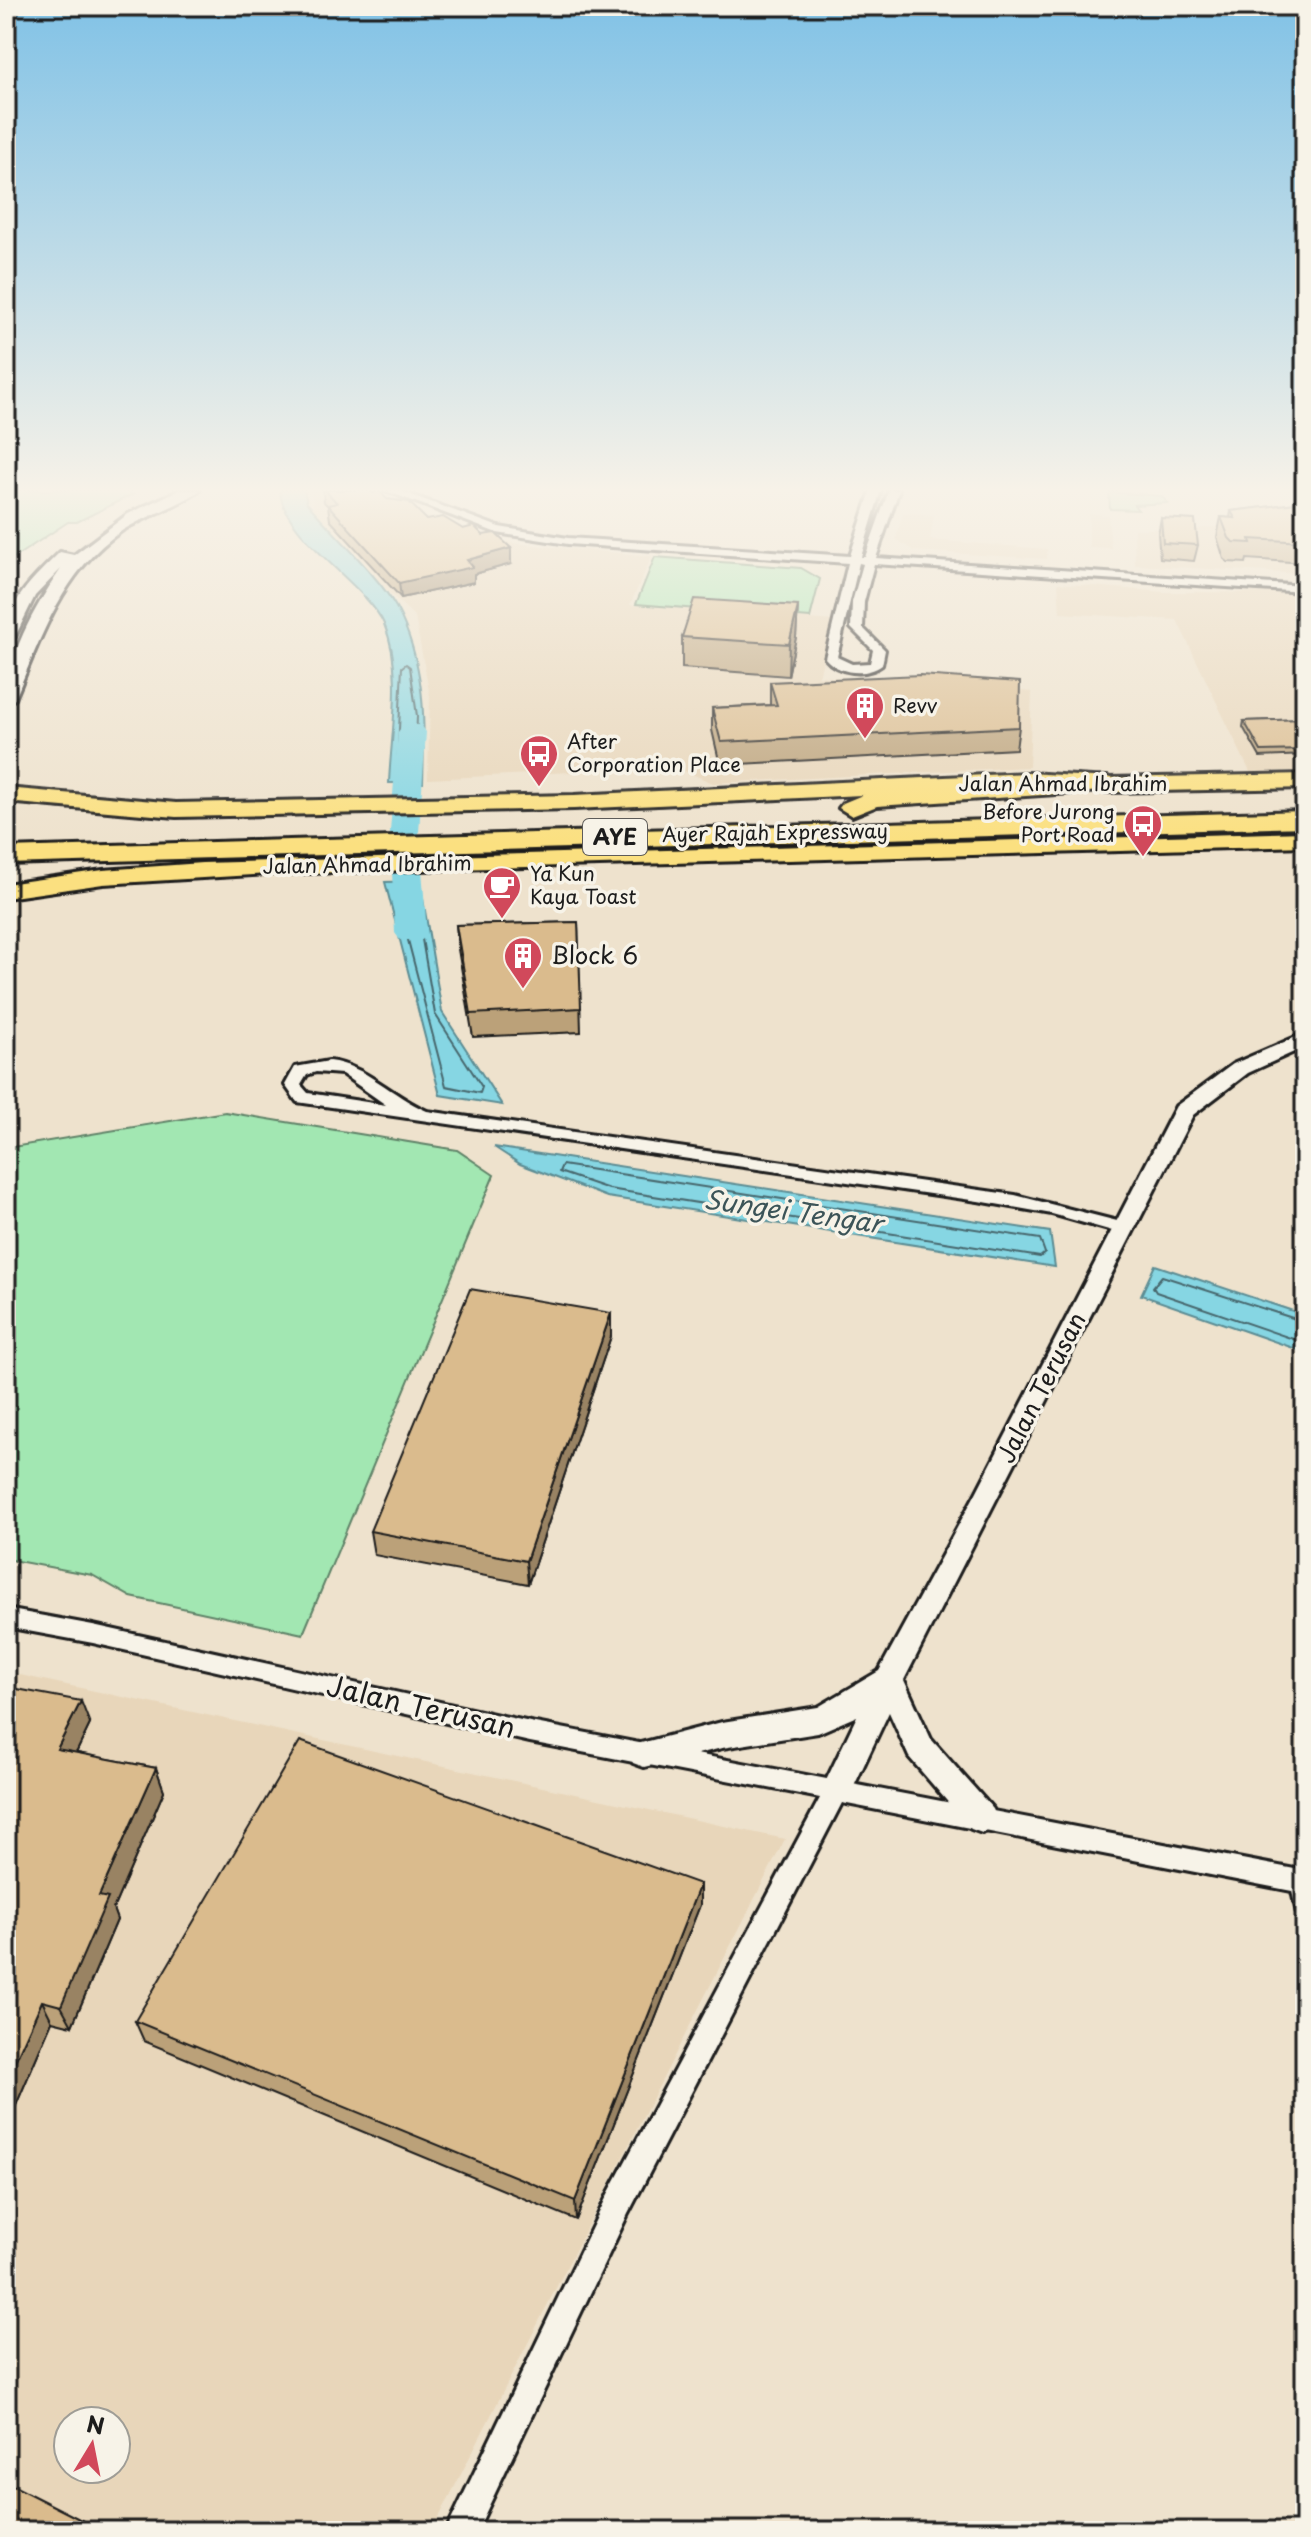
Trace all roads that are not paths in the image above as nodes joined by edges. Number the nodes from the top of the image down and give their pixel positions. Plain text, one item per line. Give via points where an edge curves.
1 (21, 608) edge
2 (47, 608) edge
3 (843, 608) edge
4 (858, 608) edge
5 (6, 637) edge
6 (6, 699) edge
7 (6, 775) edge
8 (1305, 781) edge
9 (1108, 785) junction
10 (6, 795) edge
11 (39, 798) junction
12 (1305, 798) edge
13 (852, 808) junction
14 (1305, 819) edge
15 (430, 833) junction
16 (368, 834) junction
17 (1305, 839) edge
18 (10, 844) edge
19 (51, 882) junction
20 (6, 891) edge
21 (6, 902) edge
22 (1305, 1040) edge
23 (422, 1115) junction
24 (1123, 1228) junction
25 (6, 1618) edge
26 (889, 1680) junction
27 (644, 1754) junction
28 (836, 1791) junction
29 (982, 1819) junction
30 (1305, 1882) edge
31 (1305, 1905) edge
32 (461, 2531) edge

1 - 5 main road
2 - 6 main road
3 - 4 street via 831,658 840,666 868,668 876,665 879,650 860,634
7 - 11 main road
8 - 9 main road, Jalan Ahmad Ibrahim
9 - 13 highway via 872,799
9 - 15 main road, Jalan Ahmad Ibrahim via 1029,780 574,802
10 - 11 main road, Jalan Ahmad Ibrahim
11 - 16 main road, Jalan Ahmad Ibrahim
12 - 13 highway, Ayer Rajah Expressway / AYE
13 - 15 highway, Ayer Rajah Expressway / AYE
14 - 15 highway, Ayer Rajah Expressway / AYE
15 - 16 highway, Ayer Rajah Expressway / AYE
15 - 16 main road, Jalan Ahmad Ibrahim
15 - 17 main road, Jalan Ahmad Ibrahim
16 - 18 highway, Ayer Rajah Expressway / AYE
16 - 19 main road, Jalan Ahmad Ibrahim via 160,872
19 - 20 main road, Jalan Ahmad Ibrahim
19 - 21 main road
22 - 24 street, Jalan Terusan via 1242,1066 1184,1111
23 - 23 street via 303,1098 293,1085 301,1071 324,1064 349,1068 387,1098
23 - 24 street via 1058,1208
24 - 26 street, Jalan Terusan
25 - 27 street, Jalan Terusan
26 - 27 street via 818,1720
26 - 28 street, Jalan Terusan
26 - 29 street via 920,1748
27 - 28 street, Jalan Terusan
28 - 29 street, Jalan Terusan
28 - 32 street via 618,2204
29 - 30 street, Jalan Terusan
30 - 31 street

